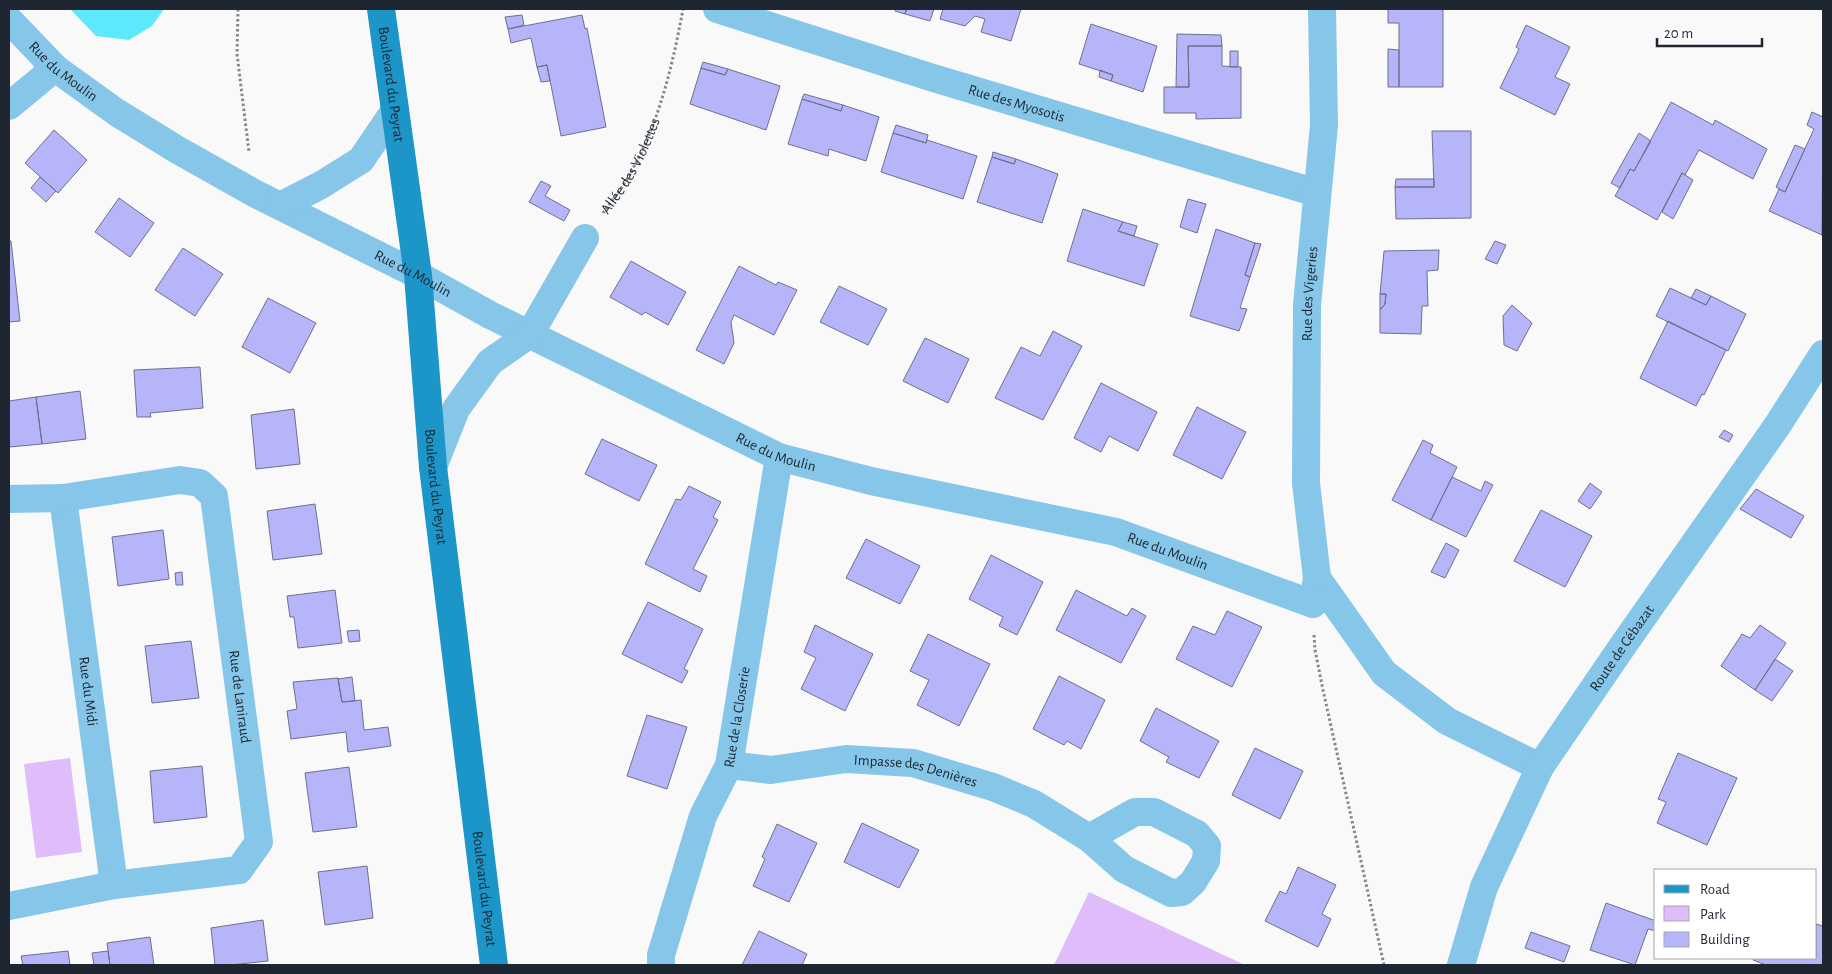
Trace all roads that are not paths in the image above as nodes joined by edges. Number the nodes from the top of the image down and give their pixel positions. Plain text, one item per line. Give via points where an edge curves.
1 (381, 9) edge
2 (717, 9) edge
3 (1322, 9) edge
4 (9, 20) edge
5 (55, 68) junction
6 (9, 106) edge
7 (395, 110) junction
8 (1317, 193) junction
9 (280, 206) junction
10 (585, 238) road end
11 (418, 275) junction
12 (530, 334) junction
13 (1823, 354) edge
14 (779, 458) junction
15 (432, 467) junction
16 (63, 498) junction
17 (9, 499) edge
18 (1317, 578) junction
19 (730, 764) junction
20 (1540, 768) junction
21 (1089, 838) dead end
22 (114, 885) junction
23 (9, 906) edge
24 (494, 965) edge
25 (661, 965) edge
26 (1461, 965) edge

1 - 7 main road, Boulevard du Peyrat
2 - 8 street, Rue des Myosotis via 930,77
3 - 8 street, Rue des Vigeries via 1324,125
4 - 5 street, Rue du Moulin
5 - 6 street
5 - 9 street, Rue du Moulin via 116,112
7 - 9 street via 361,160
7 - 11 main road, Boulevard du Peyrat
8 - 18 street, Rue des Vigeries via 1307,305 1306,463
9 - 11 street, Rue du Moulin
10 - 12 street
11 - 12 street, Rue du Moulin
11 - 15 main road, Boulevard du Peyrat
12 - 14 street, Rue du Moulin
12 - 15 street via 490,362 456,409
13 - 20 street, Route de Cébazat via 1777,426
14 - 18 street, Rue du Moulin via 871,481 1116,532 1313,604
14 - 19 street, Rue de la Closerie
15 - 24 main road, Boulevard du Peyrat
16 - 17 street, Rue de Laniraud
16 - 22 street, Rue du Midi
16 - 22 street, Rue de Laniraud via 180,480 200,483 214,496 216,506 259,842 239,870
18 - 20 street via 1384,674 1448,721
19 - 21 street, Impasse des Denières via 771,770 846,759 913,763 992,787 1034,804
19 - 25 street, Rue de la Closerie via 703,816 661,955
20 - 26 street, Route de Cébazat via 1484,887
22 - 23 street, Rue de Laniraud

